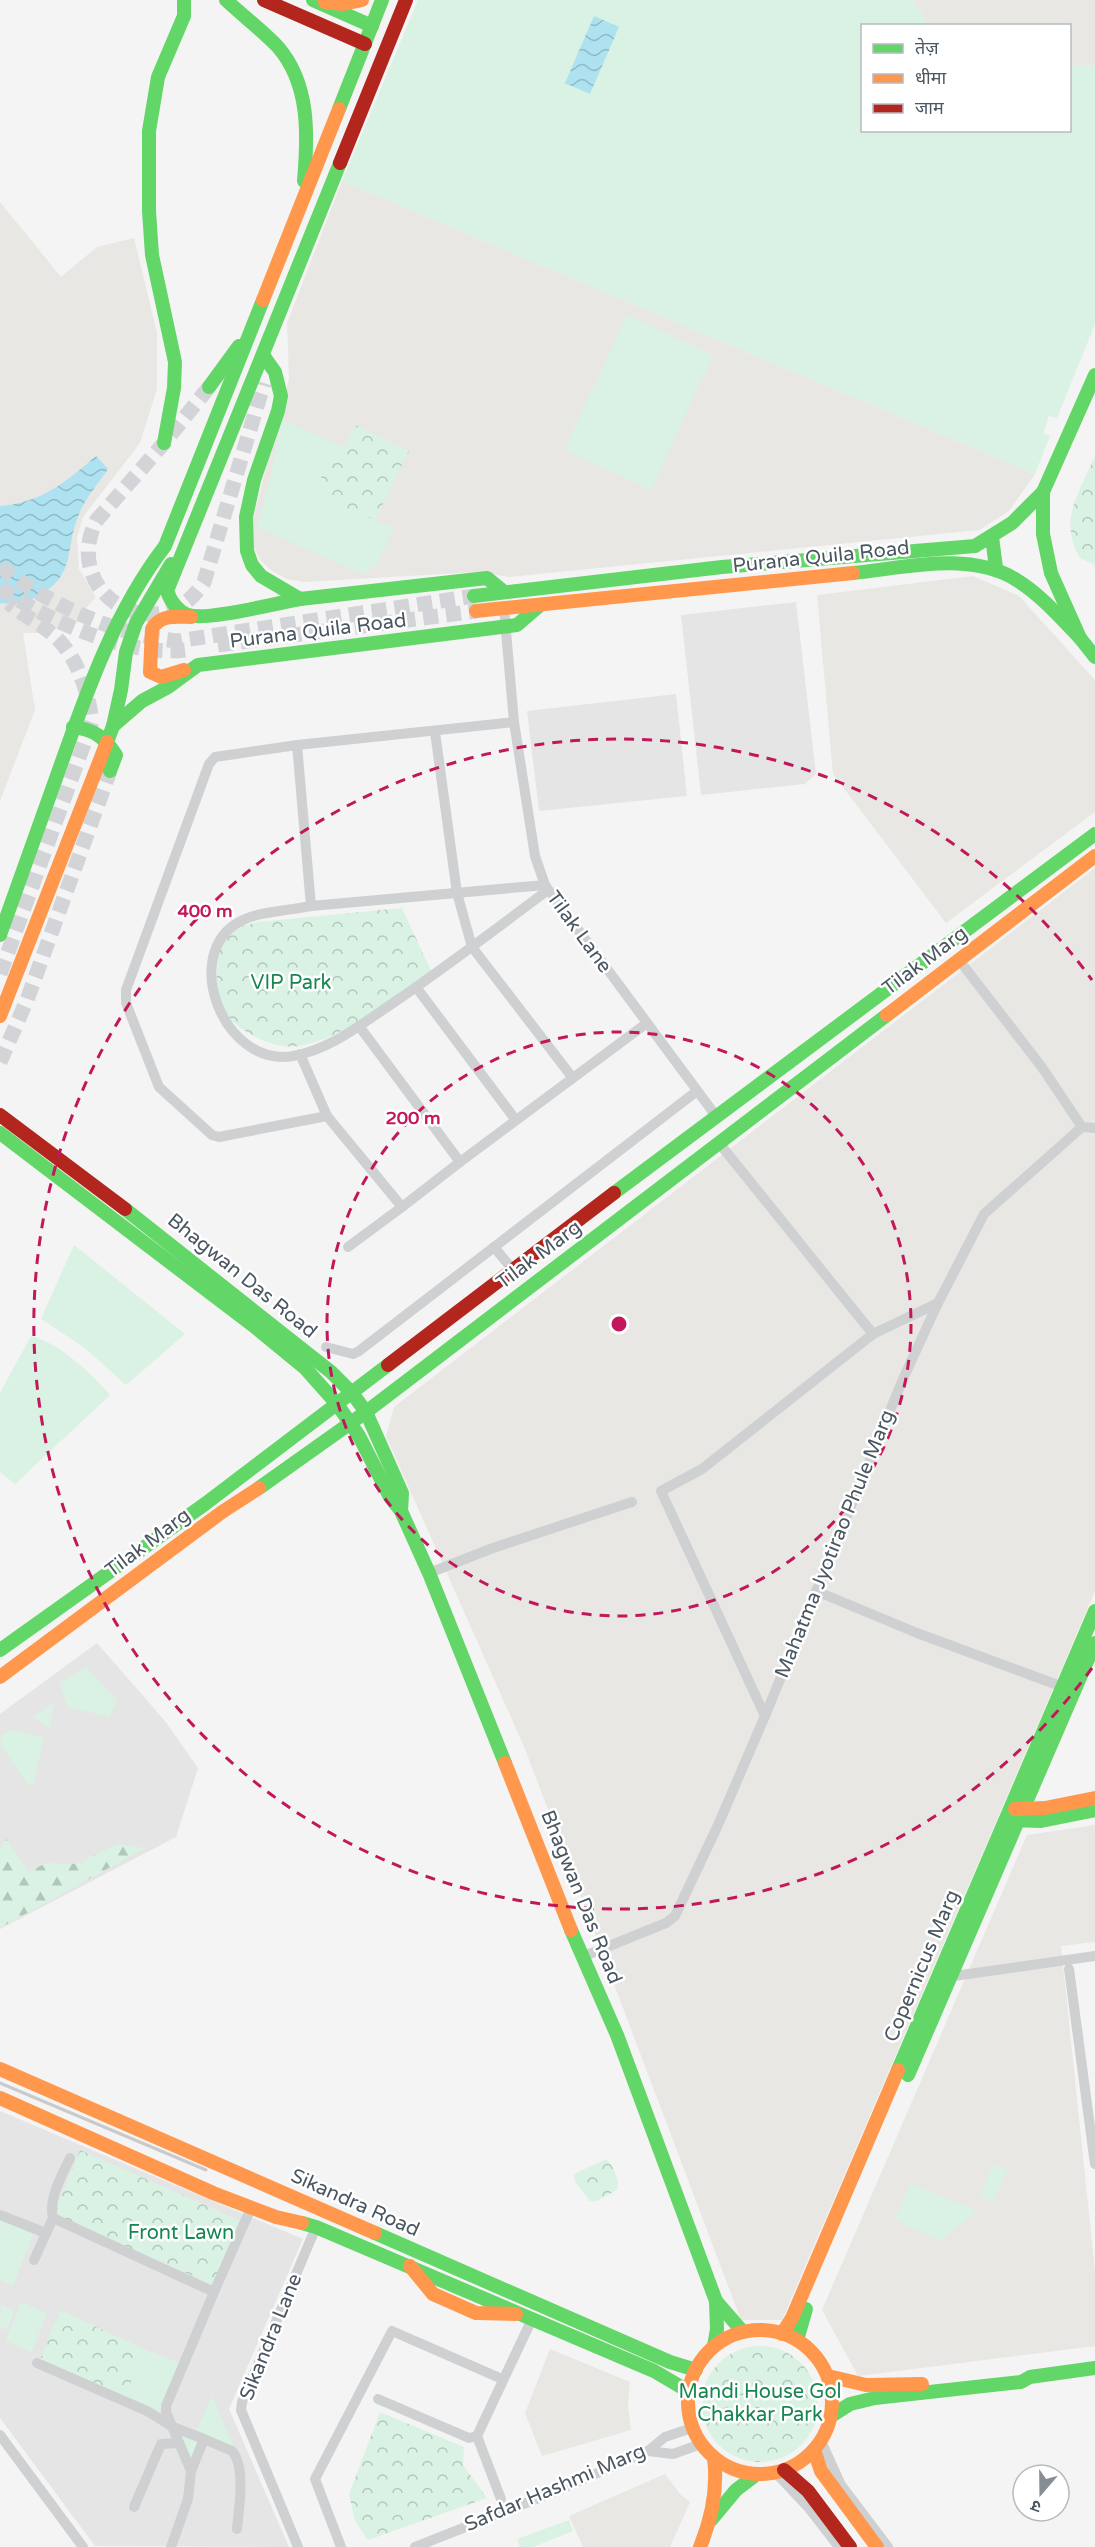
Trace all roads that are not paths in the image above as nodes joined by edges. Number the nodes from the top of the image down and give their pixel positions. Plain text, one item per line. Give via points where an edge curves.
1 (184, 0) edge
2 (225, 0) edge
3 (264, 0) edge
4 (362, 0) edge
5 (382, 0) edge
6 (406, 0) edge
7 (315, 1) edge
8 (372, 26) junction
9 (365, 44) junction
10 (304, 193) junction
11 (252, 329) junction
12 (263, 355) junction
13 (1095, 375) edge
14 (264, 383) tunnel mouth
15 (209, 387) tunnel mouth
16 (164, 443) dead end
17 (1043, 492) junction
18 (992, 537) junction
19 (186, 542) junction
20 (996, 568) junction
21 (504, 592) junction
22 (474, 596) tunnel mouth
23 (300, 599) junction
24 (539, 606) junction
25 (504, 609) junction
26 (477, 611) tunnel mouth
27 (200, 617) junction
28 (506, 627) junction
29 (1080, 638) junction
30 (1095, 657) edge
31 (198, 665) junction
32 (514, 722) junction
33 (112, 726) junction
34 (73, 728) junction
35 (435, 732) junction
36 (107, 740) junction
37 (297, 745) junction
38 (110, 771) tunnel mouth
39 (1095, 834) edge
40 (1095, 856) edge
41 (547, 888) junction
42 (457, 894) junction
43 (310, 906) junction
44 (0, 935) edge
45 (472, 946) junction
46 (959, 960) junction
47 (416, 987) junction
48 (0, 1016) edge
49 (647, 1023) junction
50 (358, 1026) junction
51 (300, 1054) junction
52 (572, 1077) junction
53 (697, 1091) junction
54 (0, 1115) edge
55 (327, 1116) junction
56 (716, 1116) junction
57 (515, 1119) junction
58 (1082, 1127) junction
59 (1095, 1128) edge
60 (0, 1133) edge
61 (719, 1143) junction
62 (56, 1155) junction
63 (460, 1162) junction
64 (47, 1170) junction
65 (402, 1207) junction
66 (348, 1247) dead end
67 (494, 1247) junction
68 (513, 1270) junction
69 (938, 1302) junction
70 (873, 1335) junction
71 (326, 1347) dead end
72 (352, 1393) junction
73 (337, 1404) junction
74 (366, 1412) junction
75 (351, 1423) junction
76 (632, 1502) dead end
77 (401, 1511) junction
78 (429, 1573) junction
79 (816, 1591) junction
80 (1095, 1611) edge
81 (1095, 1643) edge
82 (0, 1650) edge
83 (14, 1667) junction
84 (0, 1677) edge
85 (1062, 1687) junction
86 (765, 1716) junction
87 (1051, 1728) junction
88 (1095, 1798) edge
89 (1095, 1810) edge
90 (1014, 1815) junction
91 (1095, 1956) edge
92 (582, 1958) junction
93 (1069, 1969) dead end
94 (944, 1977) junction
95 (0, 2068) edge
96 (0, 2098) edge
97 (1091, 2105) edge
98 (70, 2158) dead end
99 (1095, 2164) edge
100 (251, 2208) junction
101 (0, 2214) edge
102 (53, 2218) junction
103 (316, 2227) junction
104 (46, 2233) junction
105 (34, 2260) dead end
106 (214, 2292) junction
107 (716, 2301) junction
108 (527, 2316) junction
109 (743, 2332) junction
110 (782, 2334) junction
111 (797, 2340) junction
112 (714, 2346) junction
113 (37, 2363) dead end
114 (1095, 2368) edge
115 (696, 2370) junction
116 (828, 2376) junction
117 (1030, 2377) junction
118 (502, 2379) junction
119 (688, 2391) junction
120 (378, 2399) dead end
121 (831, 2416) junction
122 (173, 2427) junction
123 (692, 2428) junction
124 (0, 2435) edge
125 (477, 2436) junction
126 (204, 2439) junction
127 (179, 2443) junction
128 (701, 2444) junction
129 (818, 2445) junction
130 (648, 2451) junction
131 (714, 2458) junction
132 (190, 2471) junction
133 (780, 2471) junction
134 (757, 2474) junction
135 (501, 2499) dead end
136 (134, 2507) dead end
137 (711, 2520) junction
138 (237, 2529) dead end
139 (83, 2547) edge
140 (171, 2547) edge
141 (298, 2547) edge
142 (341, 2547) edge
143 (416, 2547) edge
144 (700, 2547) edge
145 (839, 2547) edge
146 (849, 2547) edge
147 (877, 2547) edge
148 (888, 2547) edge

1 - 16 main road via 184,16 158,77 149,131 152,255 175,362
2 - 10 main road via 283,55 296,80 304,105
3 - 9 main road
4 - 7 main road via 343,4
5 - 8 main road
6 - 12 main road
7 - 8 main road
8 - 9 main road
9 - 10 main road
10 - 11 main road
11 - 15 main road
11 - 34 main road via 165,546 130,598
12 - 14 main road
12 - 19 main road
12 - 23 main road via 270,361 282,393 244,523 245,548 253,567 274,586
13 - 17 main road
17 - 18 main road, Purana Quila Road via 1017,520
17 - 29 main road via 1043,534 1051,573
18 - 20 main road
18 - 21 main road, Purana Quila Road via 975,546 722,567
19 - 27 main road via 167,591 176,609
19 - 33 main road via 136,623 126,652
20 - 24 main road, Purana Quila Road via 965,562
20 - 29 main road, Purana Quila Road via 1022,583
21 - 22 main road, Purana Quila Road
21 - 23 main road via 487,578
23 - 27 main road
24 - 25 main road, Purana Quila Road
24 - 28 main road, Purana Quila Road via 517,625
25 - 26 main road, Purana Quila Road
25 - 28 street, Tilak Lane
27 - 31 main road via 156,621 152,626 148,669 152,675 161,677
28 - 31 main road, Purana Quila Road
28 - 32 street, Tilak Lane
29 - 30 main road
31 - 33 main road, Purana Quila Road via 142,701
32 - 35 street
32 - 41 street, Tilak Lane via 535,856
33 - 36 main road
34 - 36 main road via 92,730
34 - 44 main road
35 - 37 street
35 - 42 street
36 - 38 main road via 116,755
36 - 48 main road
37 - 43 street
37 - 55 street via 212,759 126,990 126,1003 159,1087 212,1135 219,1137
39 - 56 main road, Tilak Marg
40 - 46 main road, Tilak Marg
41 - 42 street
41 - 45 street
41 - 49 street, Tilak Lane
42 - 43 street
42 - 45 street
43 - 51 street via 238,922 218,946 213,968 216,1006 231,1031 249,1045 276,1056
45 - 47 street
45 - 52 street
46 - 58 street via 1041,1066
46 - 61 main road, Tilak Marg
47 - 50 street
47 - 57 street
49 - 52 street
49 - 53 street, Tilak Lane
50 - 51 street
50 - 63 street
51 - 55 street
52 - 57 street
53 - 56 street, Tilak Lane
53 - 67 street
54 - 62 main road, Bhagwan Das Road
55 - 65 street
56 - 68 main road, Tilak Marg
57 - 63 street
58 - 59 street
58 - 69 street, Mahatma Jyotirao Phule Marg via 984,1214
60 - 64 main road, Bhagwan Das Road
61 - 70 street
61 - 74 main road, Tilak Marg
62 - 64 main road
62 - 72 main road, Bhagwan Das Road via 331,1372
63 - 65 street
64 - 73 main road, Bhagwan Das Road via 255,1327 304,1368
65 - 66 street
67 - 68 street
67 - 71 street via 359,1351 353,1354
68 - 72 main road, Tilak Marg
69 - 70 street
69 - 79 street, Mahatma Jyotirao Phule Marg
70 - 86 street via 702,1469 661,1491
72 - 73 main road, Tilak Marg
72 - 74 main road, Bhagwan Das Road
73 - 75 main road, Bhagwan Das Road
73 - 82 main road, Tilak Marg
74 - 75 main road, Tilak Marg
74 - 77 main road, Bhagwan Das Road via 402,1493
75 - 77 main road, Bhagwan Das Road
75 - 83 main road, Tilak Marg via 222,1512
76 - 78 street
77 - 78 main road, Bhagwan Das Road
78 - 92 main road, Bhagwan Das Road
79 - 85 street
79 - 86 street, Mahatma Jyotirao Phule Marg
80 - 85 main road, Copernicus Marg
81 - 87 main road, Copernicus Marg
82 - 83 main road
83 - 84 main road, Tilak Marg
85 - 87 main road, Copernicus Marg
86 - 92 street, Mahatma Jyotirao Phule Marg via 675,1916
87 - 90 main road, Copernicus Marg
88 - 90 main road
89 - 90 main road
90 - 94 main road, Copernicus Marg
91 - 94 street
92 - 107 main road, Bhagwan Das Road via 617,2035
93 - 97 street
94 - 110 main road, Copernicus Marg
94 - 111 main road, Copernicus Marg via 800,2322
95 - 115 main road, Sikandra Road via 670,2362
96 - 100 main road, Sikandra Road
97 - 99 street
98 - 102 street via 52,2200
100 - 103 main road, Sikandra Road
100 - 106 street
101 - 104 street
102 - 104 street
102 - 106 street via 78,2235
103 - 108 main road, Sikandra Road
103 - 141 street, Sikandra Lane via 241,2410
104 - 105 street
106 - 122 street via 166,2406
107 - 109 main road, Bhagwan Das Road
107 - 112 main road, Bhagwan Das Road
108 - 118 street
108 - 119 main road, Sikandra Road via 663,2375
109 - 110 main road
109 - 112 main road
110 - 111 main road
111 - 116 main road via 816,2356
112 - 115 main road
113 - 122 street via 147,2411
114 - 117 main road
115 - 119 main road
116 - 117 main road via 872,2385 1022,2374
116 - 121 main road
117 - 121 main road via 1021,2382 874,2398 850,2404
118 - 125 street
118 - 142 street via 392,2331 315,2479
119 - 123 main road
120 - 125 street via 469,2438
121 - 129 main road
122 - 126 street
122 - 127 street
123 - 128 main road
123 - 130 street, Safdar Hashmi Marg via 665,2437
124 - 139 street
125 - 135 street
126 - 132 street
126 - 138 street via 235,2454 239,2472 234,2507
127 - 132 street
127 - 136 street via 161,2445
128 - 130 street via 673,2454
128 - 131 main road
129 - 133 main road via 801,2462
129 - 147 main road via 821,2471
129 - 148 street via 840,2485
130 - 143 street, Safdar Hashmi Marg
131 - 134 main road via 738,2471
131 - 137 main road via 716,2480
132 - 140 street via 188,2499
133 - 134 main road
133 - 145 street
133 - 146 main road via 808,2491
134 - 137 main road via 736,2490
137 - 144 main road

